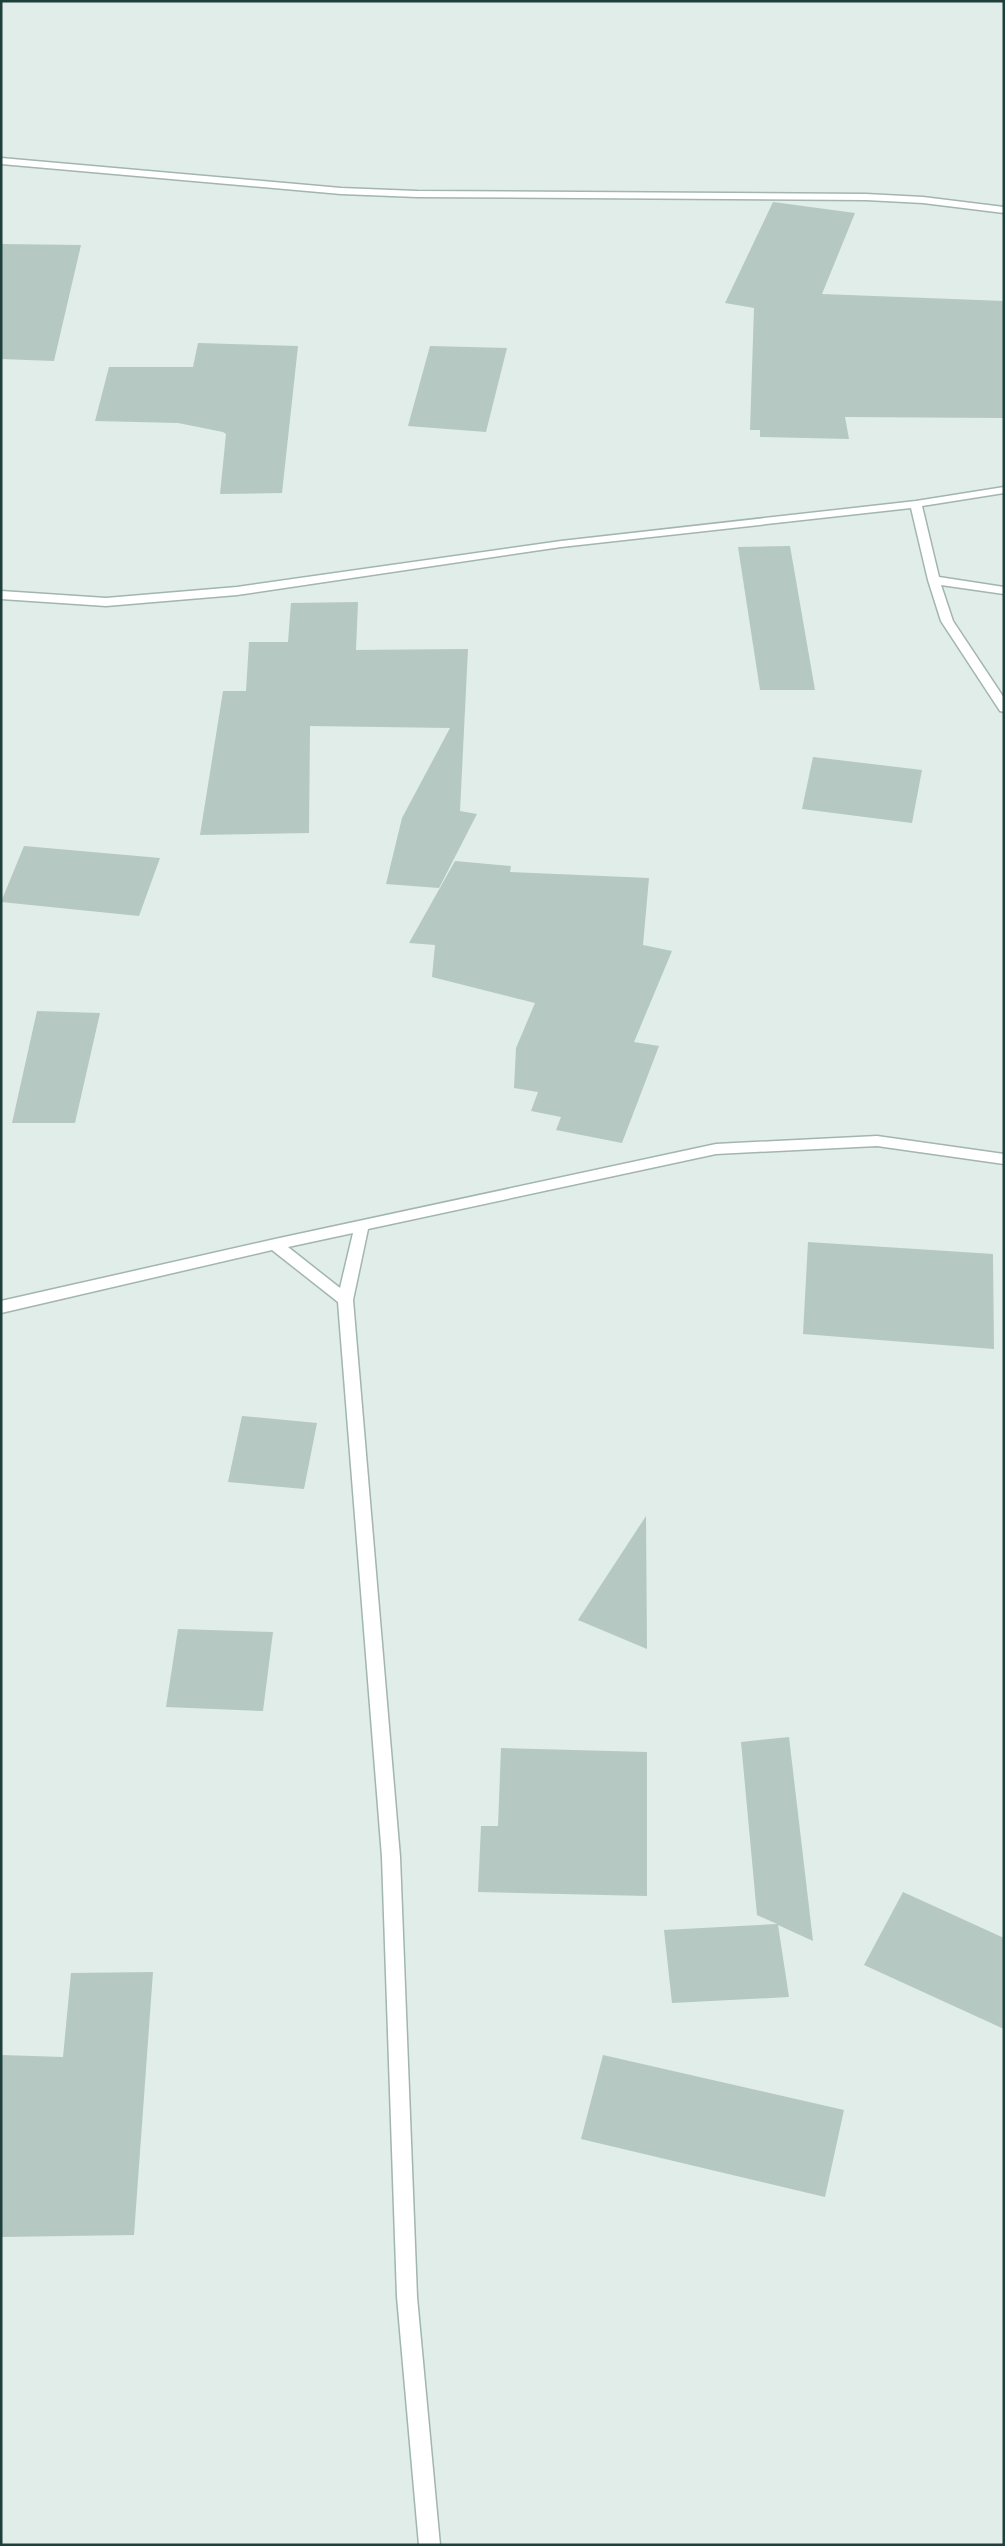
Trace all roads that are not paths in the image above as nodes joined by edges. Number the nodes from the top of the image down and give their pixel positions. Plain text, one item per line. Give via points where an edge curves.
1 (1, 161) edge
2 (1004, 210) edge
3 (1004, 490) edge
4 (916, 504) junction
5 (934, 580) junction
6 (1004, 591) edge
7 (1, 596) edge
8 (1004, 708) edge
9 (1004, 1160) edge
10 (362, 1225) junction
11 (275, 1244) junction
12 (345, 1300) junction
13 (1, 1307) edge
14 (430, 2545) edge

1 - 2 street via 350,191 866,197
3 - 4 street
4 - 5 street
4 - 7 street via 561,544 237,590 106,602
5 - 6 street
5 - 8 street via 947,621
9 - 10 street via 877,1141 716,1149
10 - 11 street
10 - 12 street
11 - 12 street
11 - 13 street
12 - 14 street via 391,1858 408,2297

